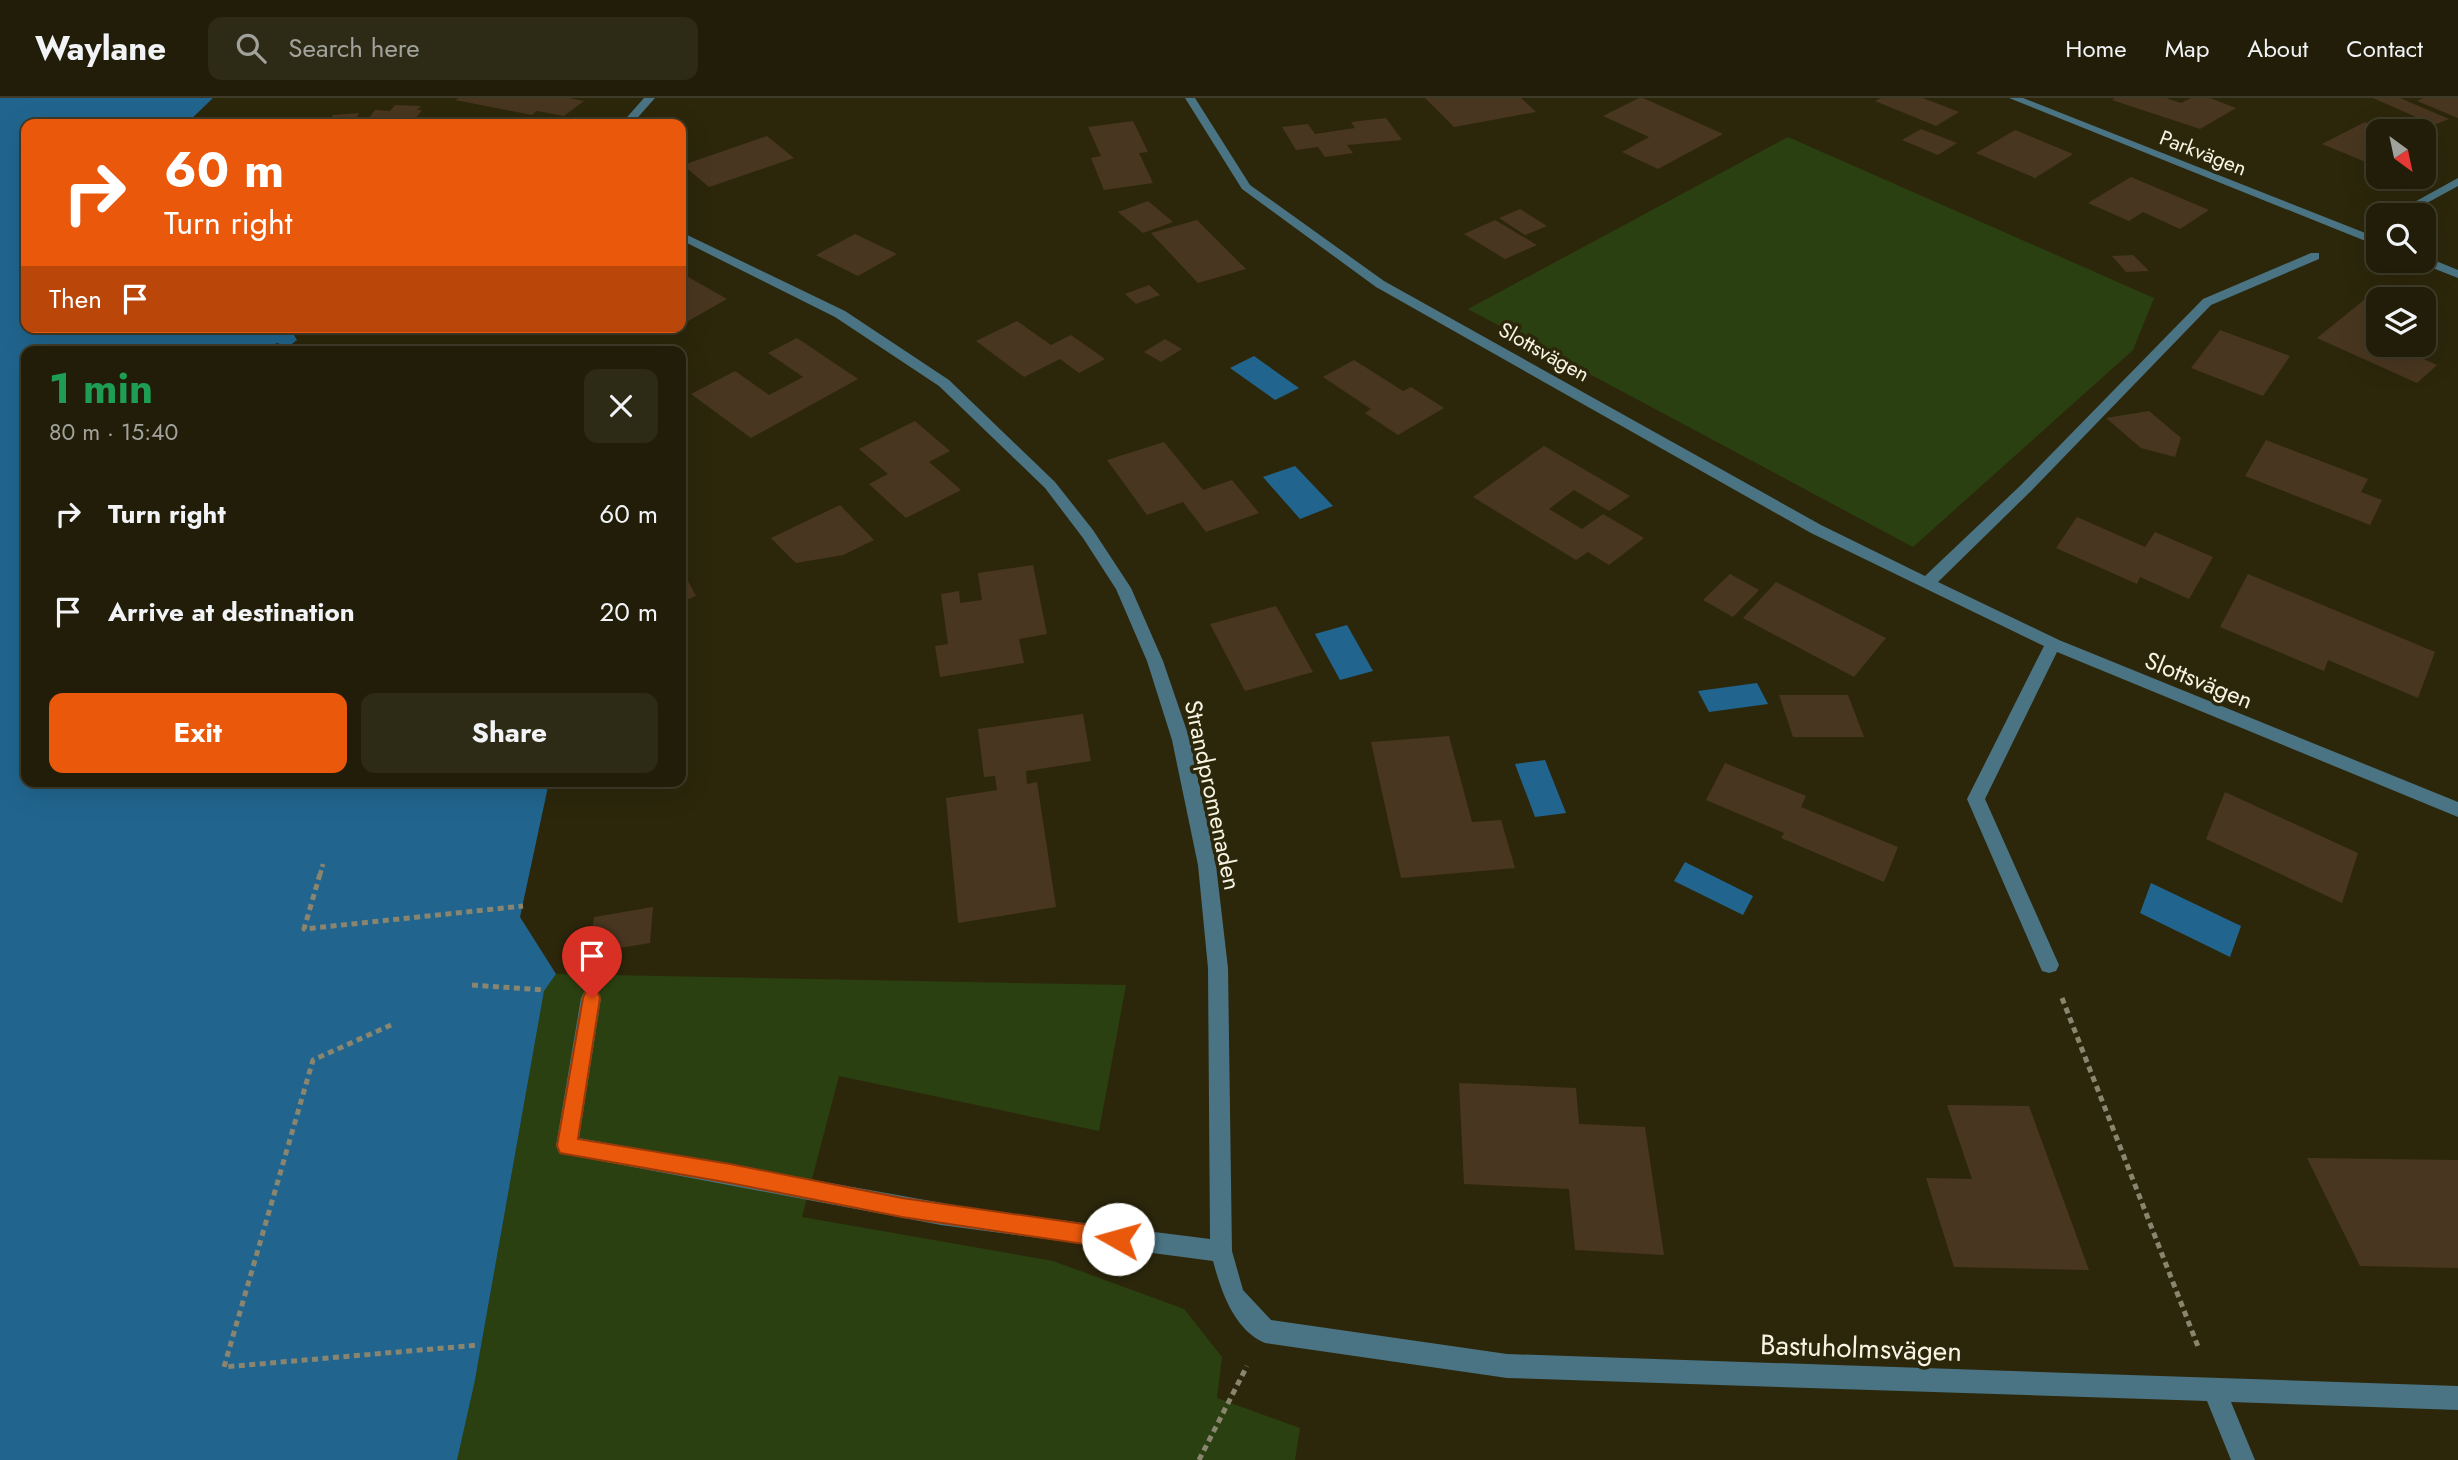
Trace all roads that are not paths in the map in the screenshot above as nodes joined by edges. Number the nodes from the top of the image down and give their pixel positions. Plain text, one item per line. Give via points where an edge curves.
1 (650, 98) edge
2 (1190, 98) edge
3 (2014, 98) edge
4 (631, 119) edge
5 (2458, 181) edge
6 (2419, 203) edge
7 (2366, 233) edge
8 (2362, 235) junction
9 (2366, 237) edge
10 (686, 238) edge
11 (2315, 257) dead end
12 (2436, 265) edge
13 (2458, 274) edge
14 (1928, 582) junction
15 (2053, 644) junction
16 (2458, 810) edge
17 (2049, 965) road end
18 (592, 998) dead end
19 (1222, 1251) junction
20 (1265, 1331) joint
21 (2214, 1389) junction
22 (2458, 1398) edge
23 (2243, 1460) edge

1 - 4 street
2 - 14 street, Slottsvägen via 1246,187 1380,284 1804,523
3 - 8 street, Parkvägen
5 - 6 street
7 - 8 street
8 - 9 street, Parkvägen
10 - 19 street, Strandpromenaden via 840,314 944,383 1050,485 1123,588 1156,662 1181,740 1207,865 1218,968
11 - 14 street via 2207,302
12 - 13 street
14 - 15 street, Slottsvägen
15 - 16 street, Slottsvägen
15 - 17 street via 1976,799
18 - 19 street via 567,1146 902,1207
19 - 20 street, Strandpromenaden via 1234,1296
20 - 21 street, Bastuholmsvägen via 1507,1366
21 - 22 street, Bastuholmsvägen
21 - 23 street

